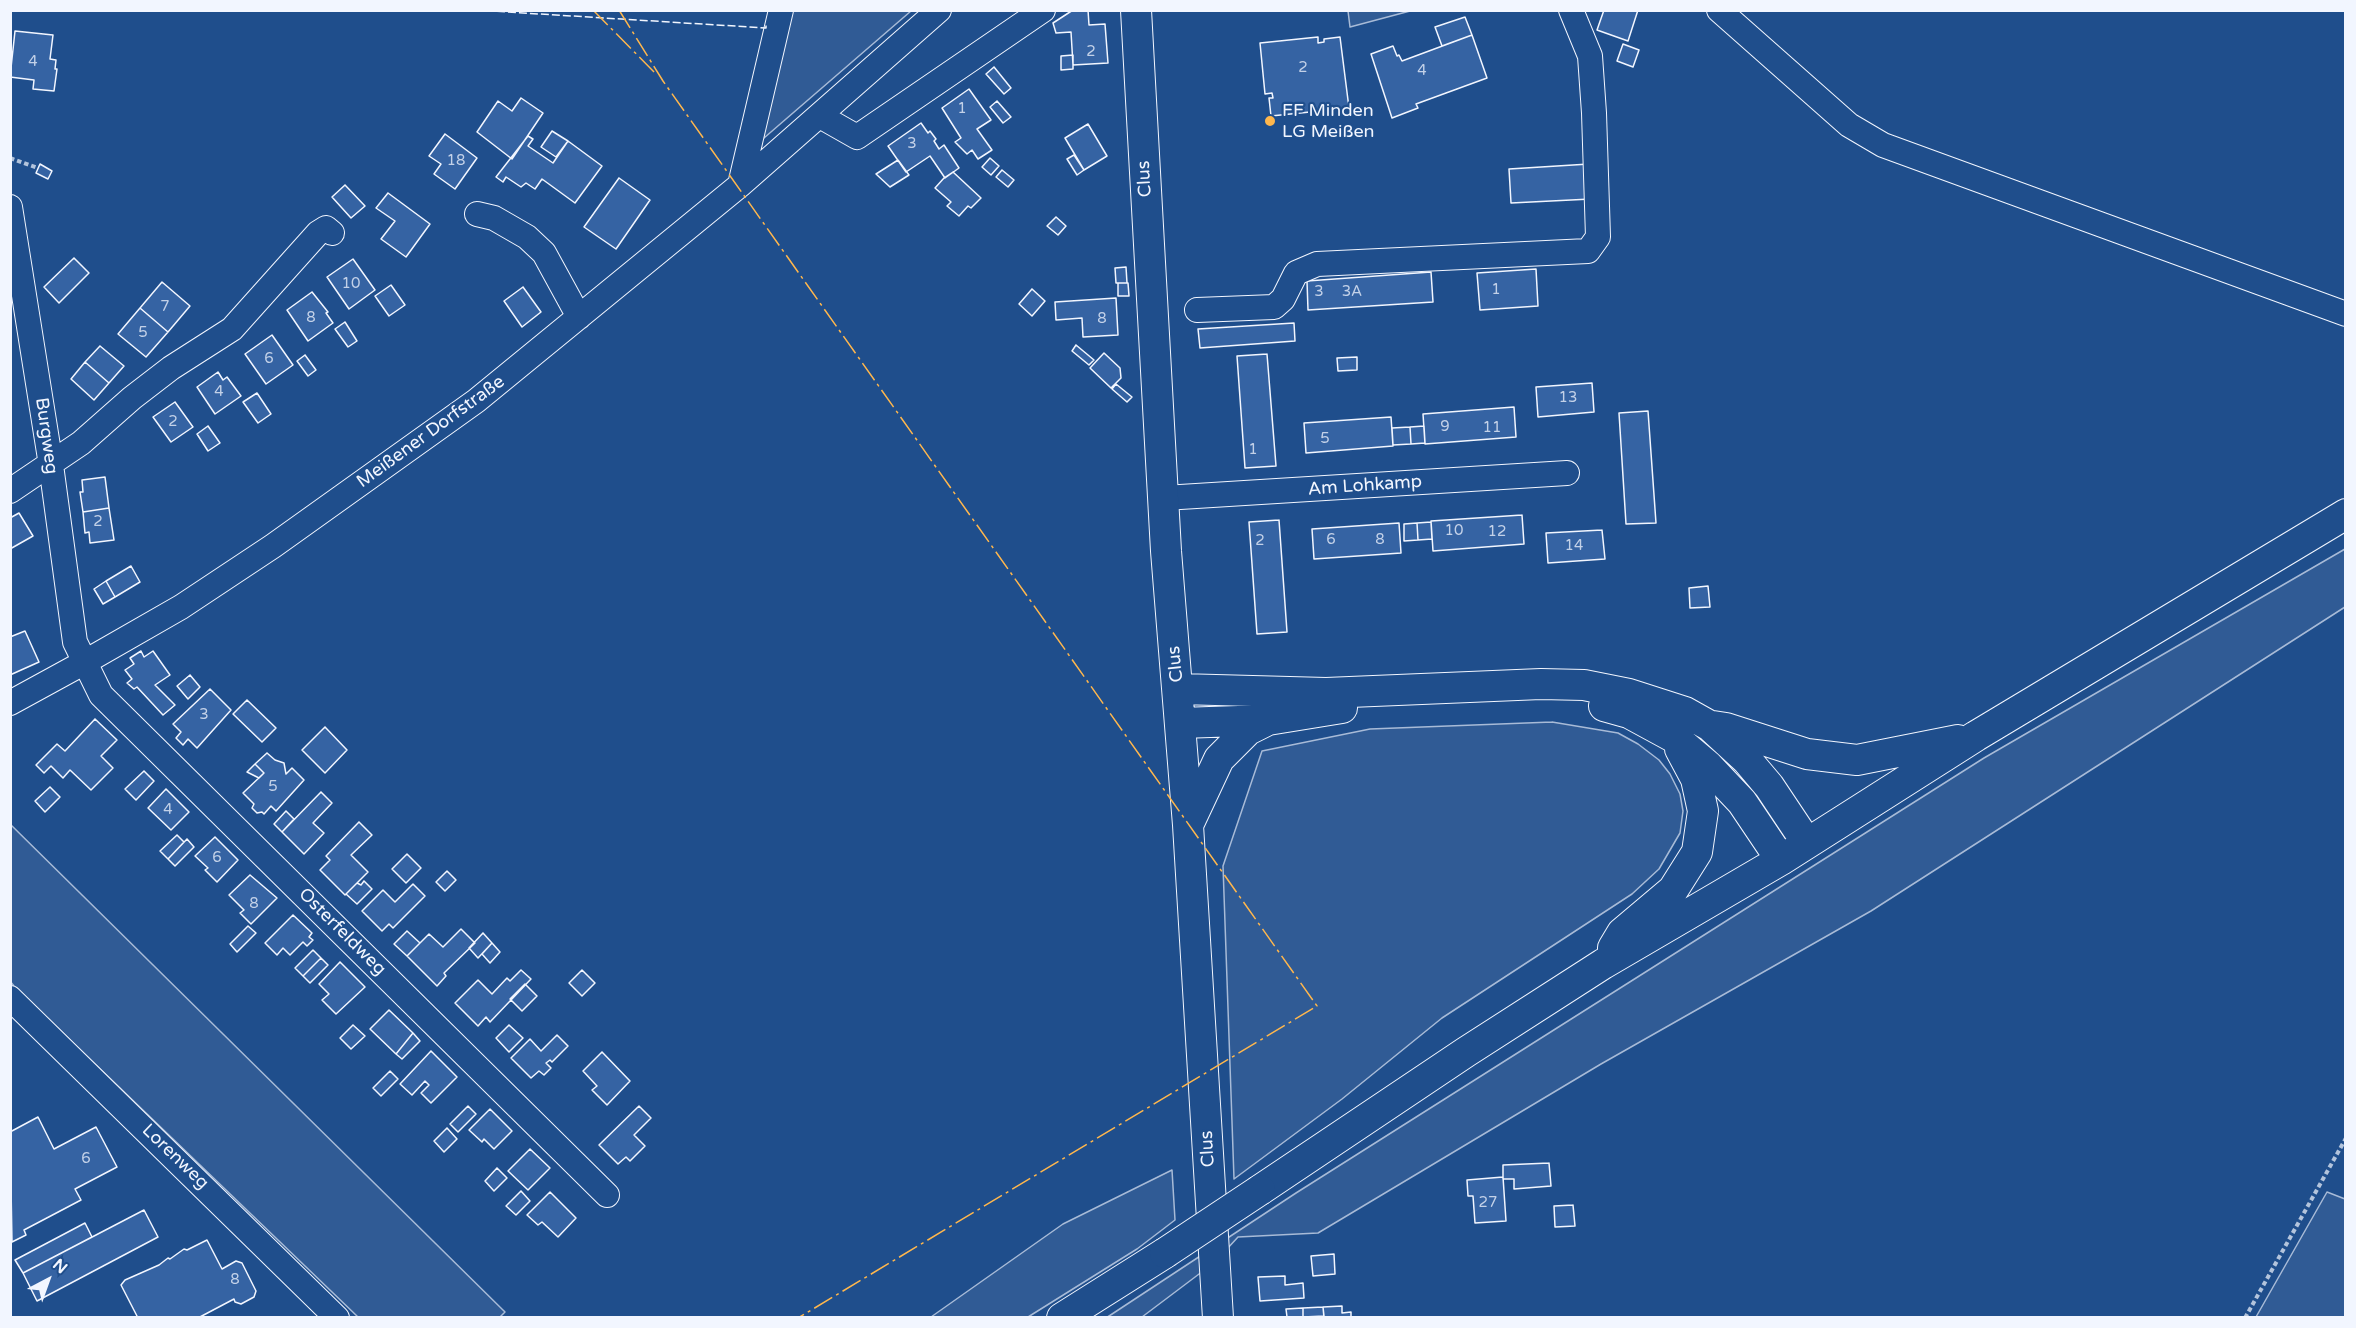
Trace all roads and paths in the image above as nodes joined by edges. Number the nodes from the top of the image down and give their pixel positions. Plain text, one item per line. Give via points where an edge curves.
1 (781, 10) edge
2 (939, 10) edge
3 (1043, 10) edge
4 (1136, 10) edge
5 (1571, 10) edge
6 (1719, 10) edge
7 (820, 116) junction
8 (10, 158) edge
9 (38, 168) dead end
10 (740, 185) junction
11 (10, 207) edge
12 (477, 214) dead end
13 (332, 233) dead end
14 (1197, 310) dead end
15 (2346, 314) edge
16 (579, 317) junction
17 (51, 465) junction
18 (1567, 473) dead end
19 (10, 491) edge
20 (1164, 498) junction
21 (2346, 514) edge
22 (85, 662) junction
23 (1179, 689) junction
24 (10, 703) edge
25 (1268, 720) junction
26 (1181, 723) junction
27 (1710, 726) junction
28 (1976, 736) junction
29 (1675, 738) junction
30 (1188, 825) junction
31 (1807, 843) junction
32 (1781, 860) junction
33 (1603, 964) junction
34 (10, 998) edge
35 (2346, 1138) edge
36 (607, 1196) dead end
37 (337, 1317) edge
38 (1062, 1317) edge
39 (1218, 1317) edge
40 (2245, 1317) edge

1 - 10 street
2 - 7 street, Meißener Dorfstraße
3 - 7 street via 857,137
4 - 20 main road, Clus
5 - 14 street via 1590,56 1598,237 1588,251 1317,264 1296,273 1283,299 1274,307
6 - 15 street via 1849,125 1883,145
7 - 10 street, Meißener Dorfstraße
8 - 9 path
10 - 16 street, Meißener Dorfstraße
11 - 17 street, Burgweg
12 - 16 street via 494,218 527,237 544,254
13 - 17 street via 326,228 318,232 242,321 171,368
16 - 22 street, Meißener Dorfstraße via 477,401 273,546 181,607
17 - 19 street
17 - 22 street, Burgweg via 75,642
18 - 20 street, Am Lohkamp
20 - 23 main road, Clus
21 - 28 main road
22 - 24 street, Meißener Dorfstraße
22 - 36 street, Osterfeldweg via 101,694
23 - 26 main road, Clus
23 - 27 main road via 1326,693 1584,685 1685,712
25 - 26 main road
25 - 29 main road via 1330,709 1410,702 1542,698 1589,701 1629,713
25 - 30 main road via 1248,730 1219,759
26 - 30 main road, Clus
27 - 28 main road via 1807,754 1857,760
27 - 31 main road via 1769,786
28 - 31 main road
29 - 32 main road via 1742,802
29 - 33 main road via 1696,779 1703,811 1697,852 1673,890 1622,933
30 - 39 main road, Clus
31 - 32 main road
32 - 33 main road
33 - 38 main road, bridge
34 - 37 street, Lorenweg
35 - 40 path

